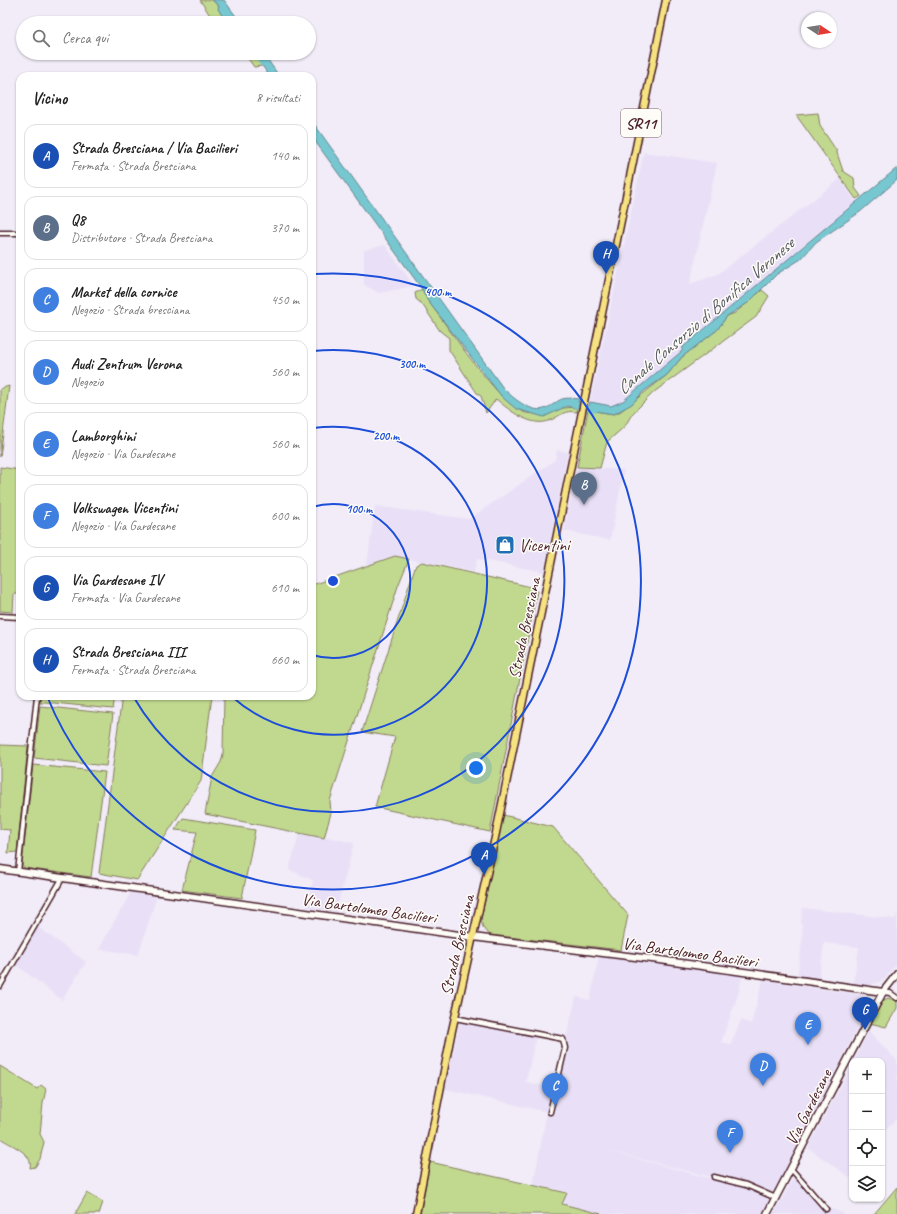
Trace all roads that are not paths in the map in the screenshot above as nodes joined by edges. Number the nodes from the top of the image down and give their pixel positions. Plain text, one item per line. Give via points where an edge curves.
1 (666, 0) edge
2 (0, 233) edge
3 (16, 233) edge
4 (0, 616) edge
5 (16, 617) edge
6 (37, 700) edge
7 (0, 870) edge
8 (18, 872) junction
9 (64, 877) junction
10 (473, 937) junction
11 (897, 974) edge
12 (0, 986) edge
13 (882, 992) junction
14 (897, 992) edge
15 (890, 993) junction
16 (897, 998) edge
17 (455, 1018) junction
18 (550, 1112) dead end
19 (792, 1170) junction
20 (714, 1177) dead end
21 (776, 1198) junction
22 (826, 1209) dead end
23 (416, 1214) edge
24 (768, 1214) edge

1 - 10 main road, Strada Bresciana / SR11
2 - 3 street
4 - 5 street
6 - 8 street
7 - 8 street, Via Bartolomeo Bacilieri
8 - 9 street, Via Bartolomeo Bacilieri
9 - 10 street, Via Bartolomeo Bacilieri
9 - 12 street
10 - 13 street, Via Bartolomeo Bacilieri via 660,960
10 - 17 main road, Strada Bresciana
11 - 13 street, Via Gardesane
13 - 15 street
13 - 19 street, Via Gardesane
14 - 15 street
15 - 16 street
17 - 18 street, Strada Bresciana via 563,1039 565,1048
17 - 23 main road, Strada Bresciana
19 - 21 street, Via Gardesane
19 - 22 street, Via Gardesane
20 - 21 street via 746,1185
21 - 24 street, Via Gardesane

